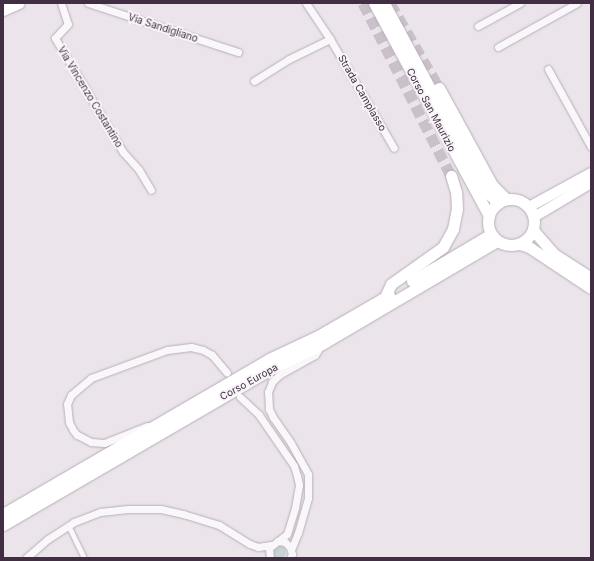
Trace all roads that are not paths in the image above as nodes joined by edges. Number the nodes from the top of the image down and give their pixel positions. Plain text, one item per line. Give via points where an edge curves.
1 (19, 3) edge
2 (61, 3) edge
3 (88, 3) edge
4 (306, 3) edge
5 (374, 3) edge
6 (384, 3) edge
7 (520, 3) edge
8 (577, 3) edge
9 (3, 10) edge
10 (478, 26) dead end
11 (330, 39) junction
12 (498, 47) dead end
13 (238, 52) dead end
14 (548, 69) dead end
15 (254, 81) dead end
16 (439, 88) tunnel mouth
17 (591, 146) edge
18 (394, 148) dead end
19 (591, 172) edge
20 (451, 176) tunnel mouth
21 (591, 183) edge
22 (151, 190) dead end
23 (502, 201) junction
24 (529, 207) junction
25 (488, 216) junction
26 (534, 217) junction
27 (533, 230) junction
28 (494, 237) junction
29 (520, 244) junction
30 (591, 278) edge
31 (591, 288) edge
32 (385, 297) junction
33 (322, 344) junction
34 (227, 373) dead end
35 (240, 397) dead end
36 (162, 421) junction
37 (3, 514) edge
38 (3, 525) edge
39 (68, 525) junction
40 (278, 541) junction
41 (271, 545) junction
42 (291, 556) edge
43 (26, 558) edge
44 (84, 558) edge
45 (270, 558) edge

1 - 9 main road
2 - 22 street, Via Vincenzo Costantino via 68,24 55,38 124,152
3 - 13 street, Via Sandigliano
4 - 11 street, Strada Camplasso
5 - 25 main road, Corso San Maurizio
6 - 23 main road, Corso San Maurizio via 484,189
7 - 10 street
8 - 12 street
11 - 15 street via 289,59
11 - 18 street, Strada Camplasso
14 - 17 street
16 - 23 main road
19 - 24 main road
20 - 32 main road via 456,192 457,209 453,229 442,247 391,284
21 - 26 main road
23 - 24 main road via 518,200
23 - 25 main road
24 - 26 main road
25 - 28 main road via 488,228
26 - 27 main road
27 - 29 main road via 526,241
27 - 30 main road via 554,254
28 - 29 main road via 512,246
28 - 32 main road, Corso Europa
28 - 33 main road, Corso Europa
29 - 31 main road via 529,247
32 - 36 main road, Corso Europa via 318,336 269,359
33 - 38 main road, Corso Europa via 273,368
33 - 42 street via 315,355 279,375 272,382 268,392 269,409 292,443 308,474 308,498
34 - 36 street via 212,355 203,350 191,347 167,350 91,378 71,395 67,404 69,422 73,430 84,439 96,443 113,440
35 - 40 street via 259,415 287,455 298,476 295,508 287,534
36 - 37 main road, Corso Europa
39 - 41 street via 100,512 161,509 209,521 258,547
39 - 43 street
39 - 44 street
40 - 41 street
40 - 42 street via 285,542
41 - 45 street via 268,552

